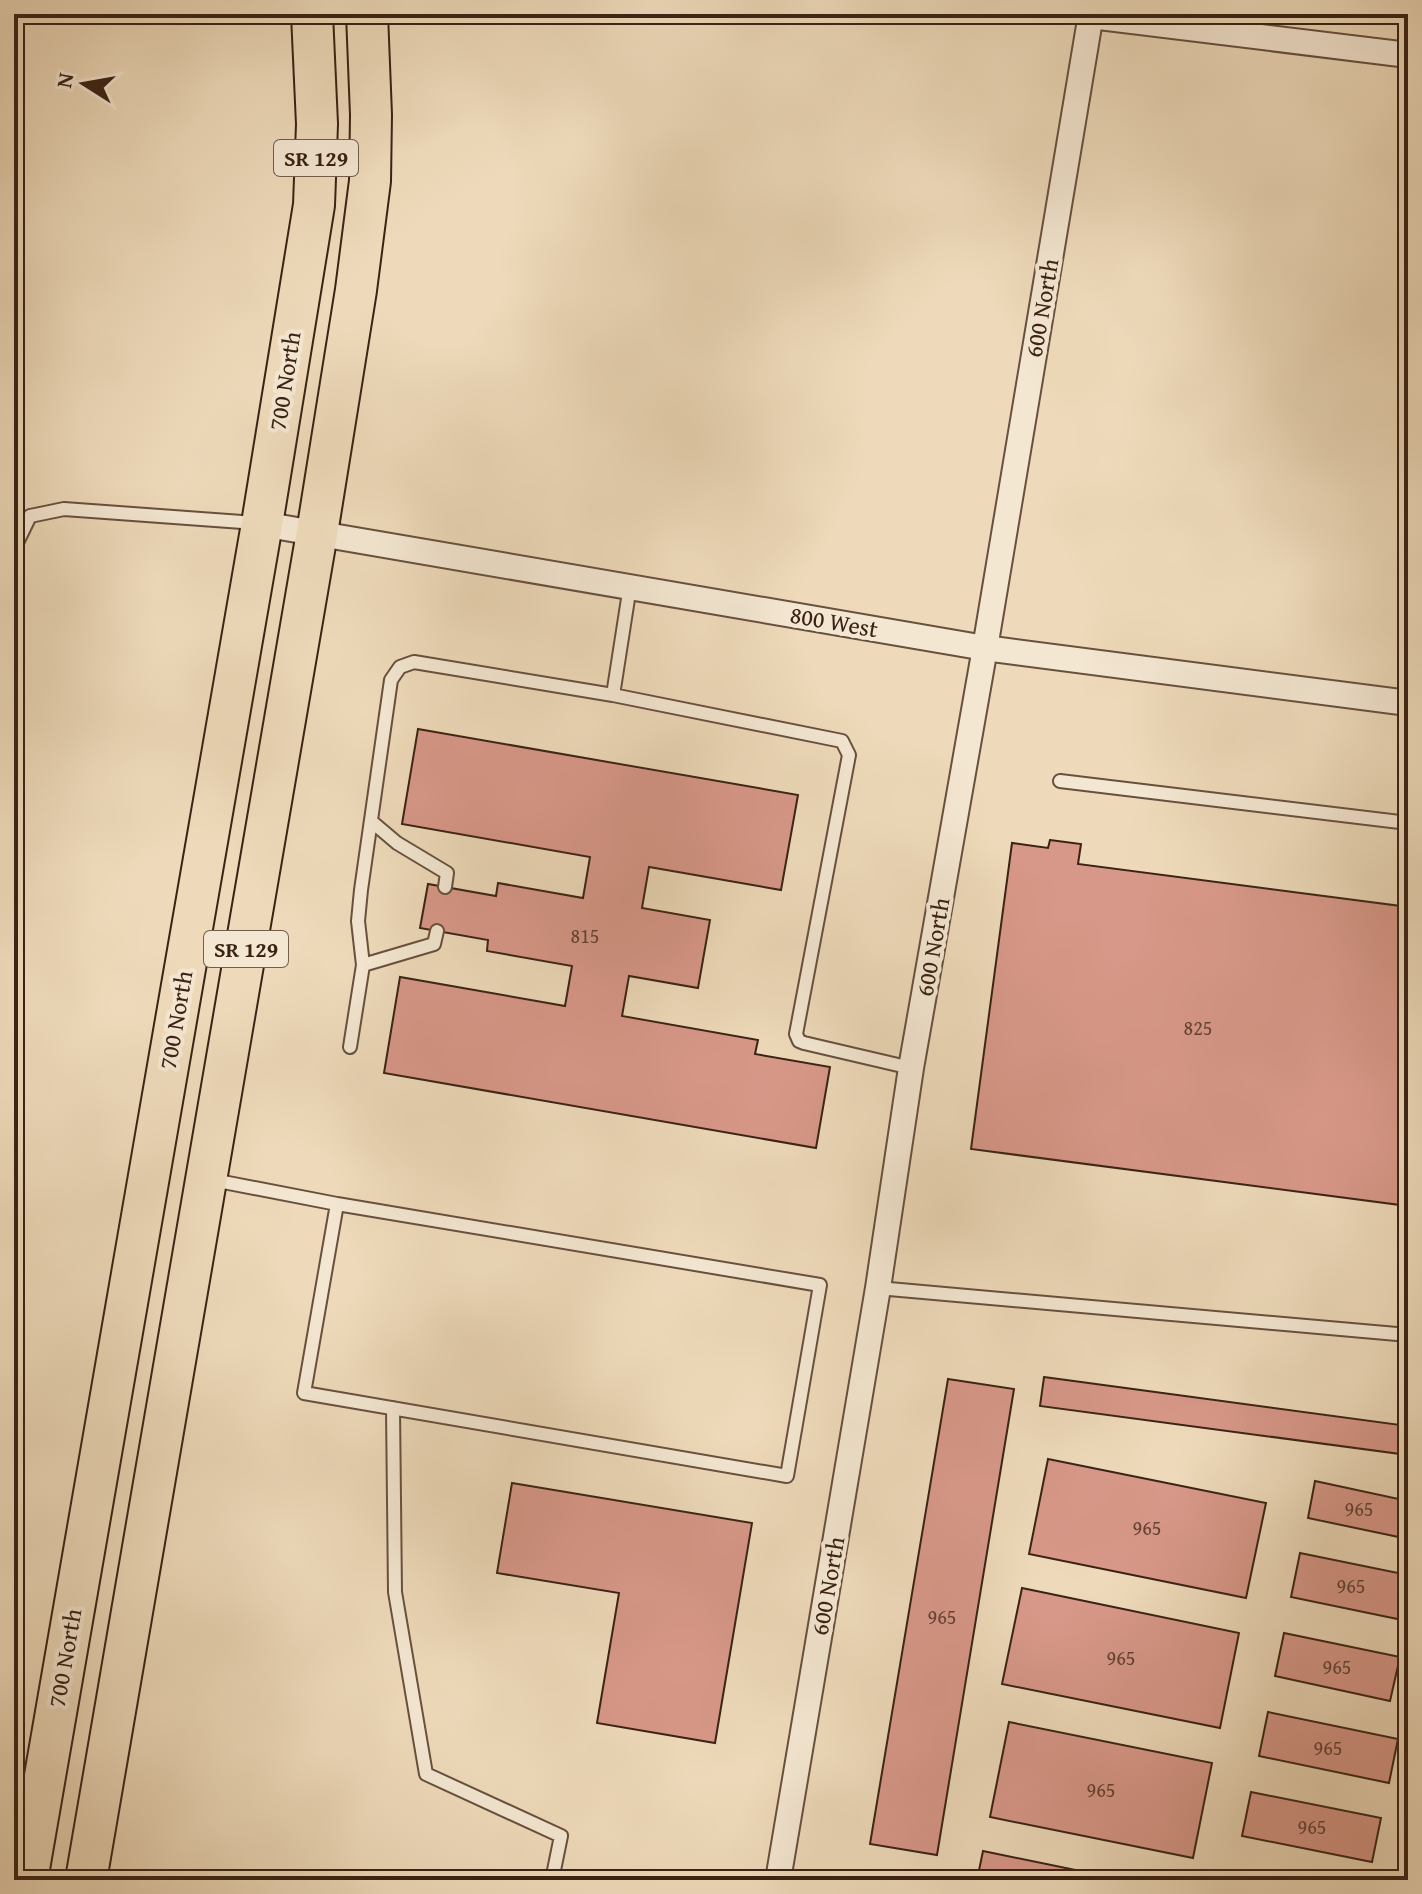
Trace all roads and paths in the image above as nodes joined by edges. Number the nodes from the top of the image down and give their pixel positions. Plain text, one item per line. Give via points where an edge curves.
1 (312, 14) edge
2 (367, 14) edge
3 (1091, 15) edge
4 (1408, 55) edge
5 (262, 524) junction
6 (317, 533) junction
7 (14, 549) edge
8 (630, 586) junction
9 (985, 648) junction
10 (613, 695) junction
11 (1408, 703) edge
12 (1060, 781) dead end
13 (371, 821) junction
14 (1408, 823) edge
15 (445, 887) dead end
16 (437, 931) dead end
17 (363, 965) junction
18 (350, 1047) dead end
19 (911, 1068) junction
20 (206, 1179) junction
21 (337, 1204) junction
22 (878, 1288) junction
23 (1408, 1335) edge
24 (393, 1408) junction
25 (27, 1880) edge
26 (86, 1880) edge
27 (552, 1880) edge
28 (778, 1880) edge

1 - 5 main road, 700 North / SR 129 via 314,205
2 - 6 main road, SR 129 via 370,181
3 - 4 street
3 - 9 street, 600 North
5 - 6 street, 800 West
5 - 7 lane via 64,509 30,516
5 - 25 main road, 700 North / SR 129
6 - 8 street, 800 West
6 - 20 main road, SR 129
8 - 9 street, 800 West
8 - 10 lane
9 - 11 street, 800 West
9 - 19 street, 600 North
10 - 13 lane via 414,662 400,667 391,680
10 - 19 lane via 842,741 849,755 796,1034 804,1043
12 - 14 lane
13 - 15 lane via 447,873
13 - 17 lane via 358,921
16 - 17 lane via 434,944
17 - 18 lane
19 - 22 street, 600 North
20 - 21 lane
20 - 26 main road, SR 129
21 - 24 lane via 304,1393
21 - 24 lane via 820,1285 787,1476
22 - 23 lane
22 - 28 street, 600 North
24 - 27 lane via 395,1592 426,1774 561,1836

